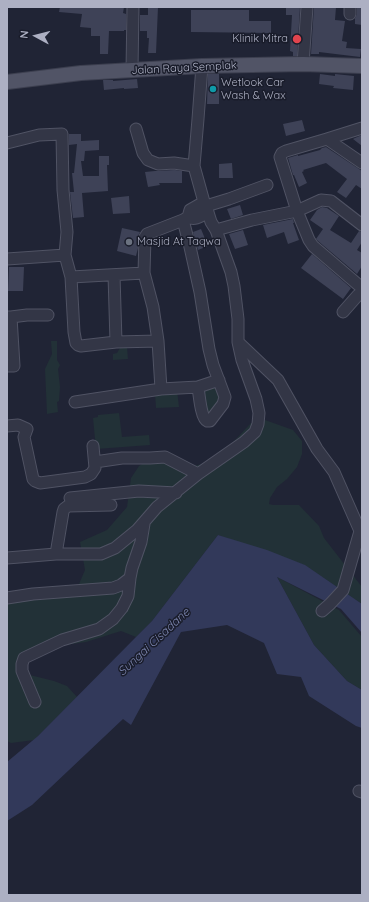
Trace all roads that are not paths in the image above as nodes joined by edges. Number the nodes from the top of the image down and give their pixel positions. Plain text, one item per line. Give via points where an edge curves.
1 (133, 7) edge
2 (307, 7) edge
3 (303, 64) junction
4 (202, 66) junction
5 (362, 66) edge
6 (132, 70) junction
7 (7, 82) edge
8 (362, 128) edge
9 (136, 129) dead end
10 (327, 139) junction
11 (7, 143) edge
12 (362, 163) edge
13 (194, 166) junction
14 (267, 185) dead end
15 (206, 207) junction
16 (297, 211) junction
17 (185, 218) junction
18 (362, 225) edge
19 (216, 230) junction
20 (65, 255) junction
21 (7, 259) edge
22 (144, 273) junction
23 (114, 275) junction
24 (71, 277) junction
25 (361, 293) edge
26 (343, 312) dead end
27 (48, 316) dead end
28 (9, 317) edge
29 (158, 341) junction
30 (116, 342) junction
31 (238, 342) junction
32 (7, 366) edge
33 (219, 380) junction
34 (198, 387) junction
35 (161, 389) junction
36 (75, 402) dead end
37 (7, 426) edge
38 (93, 446) dead end
39 (95, 462) junction
40 (198, 474) junction
41 (176, 493) junction
42 (70, 498) dead end
43 (111, 505) dead end
44 (144, 524) junction
45 (361, 530) edge
46 (56, 554) junction
47 (7, 558) edge
48 (130, 578) junction
49 (7, 598) edge
50 (326, 608) dead end
51 (35, 702) dead end

1 - 6 street
2 - 3 street
3 - 4 main road, Jalan Raya Semplak
3 - 5 main road, Jalan Raya Semplak
4 - 6 main road, Jalan Raya Semplak
4 - 13 street
6 - 7 main road, Jalan Raya Semplak
8 - 10 street
9 - 13 street via 143,153 148,160 158,164
10 - 12 street
10 - 16 street via 286,151 280,156
11 - 20 street via 39,135 62,134 67,232
13 - 15 street
14 - 15 street
15 - 17 street via 196,219
15 - 19 street
16 - 18 street via 321,200 331,201
16 - 19 street
16 - 25 street via 308,240
17 - 22 street via 147,234
17 - 33 street via 208,349
19 - 31 street via 234,286 238,309
20 - 21 street
20 - 24 street
22 - 23 street
22 - 29 street
23 - 24 street
23 - 30 street
24 - 30 street via 74,332 78,345
25 - 26 street
27 - 28 street
28 - 32 street via 14,366
29 - 30 street
29 - 35 street
31 - 40 street via 256,399 258,424 255,432 244,442
31 - 45 street via 278,380 316,449 334,472
33 - 34 street
33 - 34 street via 225,397 223,404 210,421 205,420 203,415
34 - 35 street
35 - 36 street
37 - 39 street via 18,425 27,429 24,437 34,479 37,482 85,477 95,468
38 - 39 street
39 - 40 street via 122,458 165,457
40 - 41 street
41 - 42 street via 139,491
41 - 44 street via 157,507
43 - 46 street via 68,506 64,509
44 - 46 street via 115,548 100,554
44 - 48 street
45 - 50 street via 343,590
46 - 47 street
48 - 49 street via 113,588
48 - 51 street via 128,596 113,619 99,629 62,640 24,658 22,671

